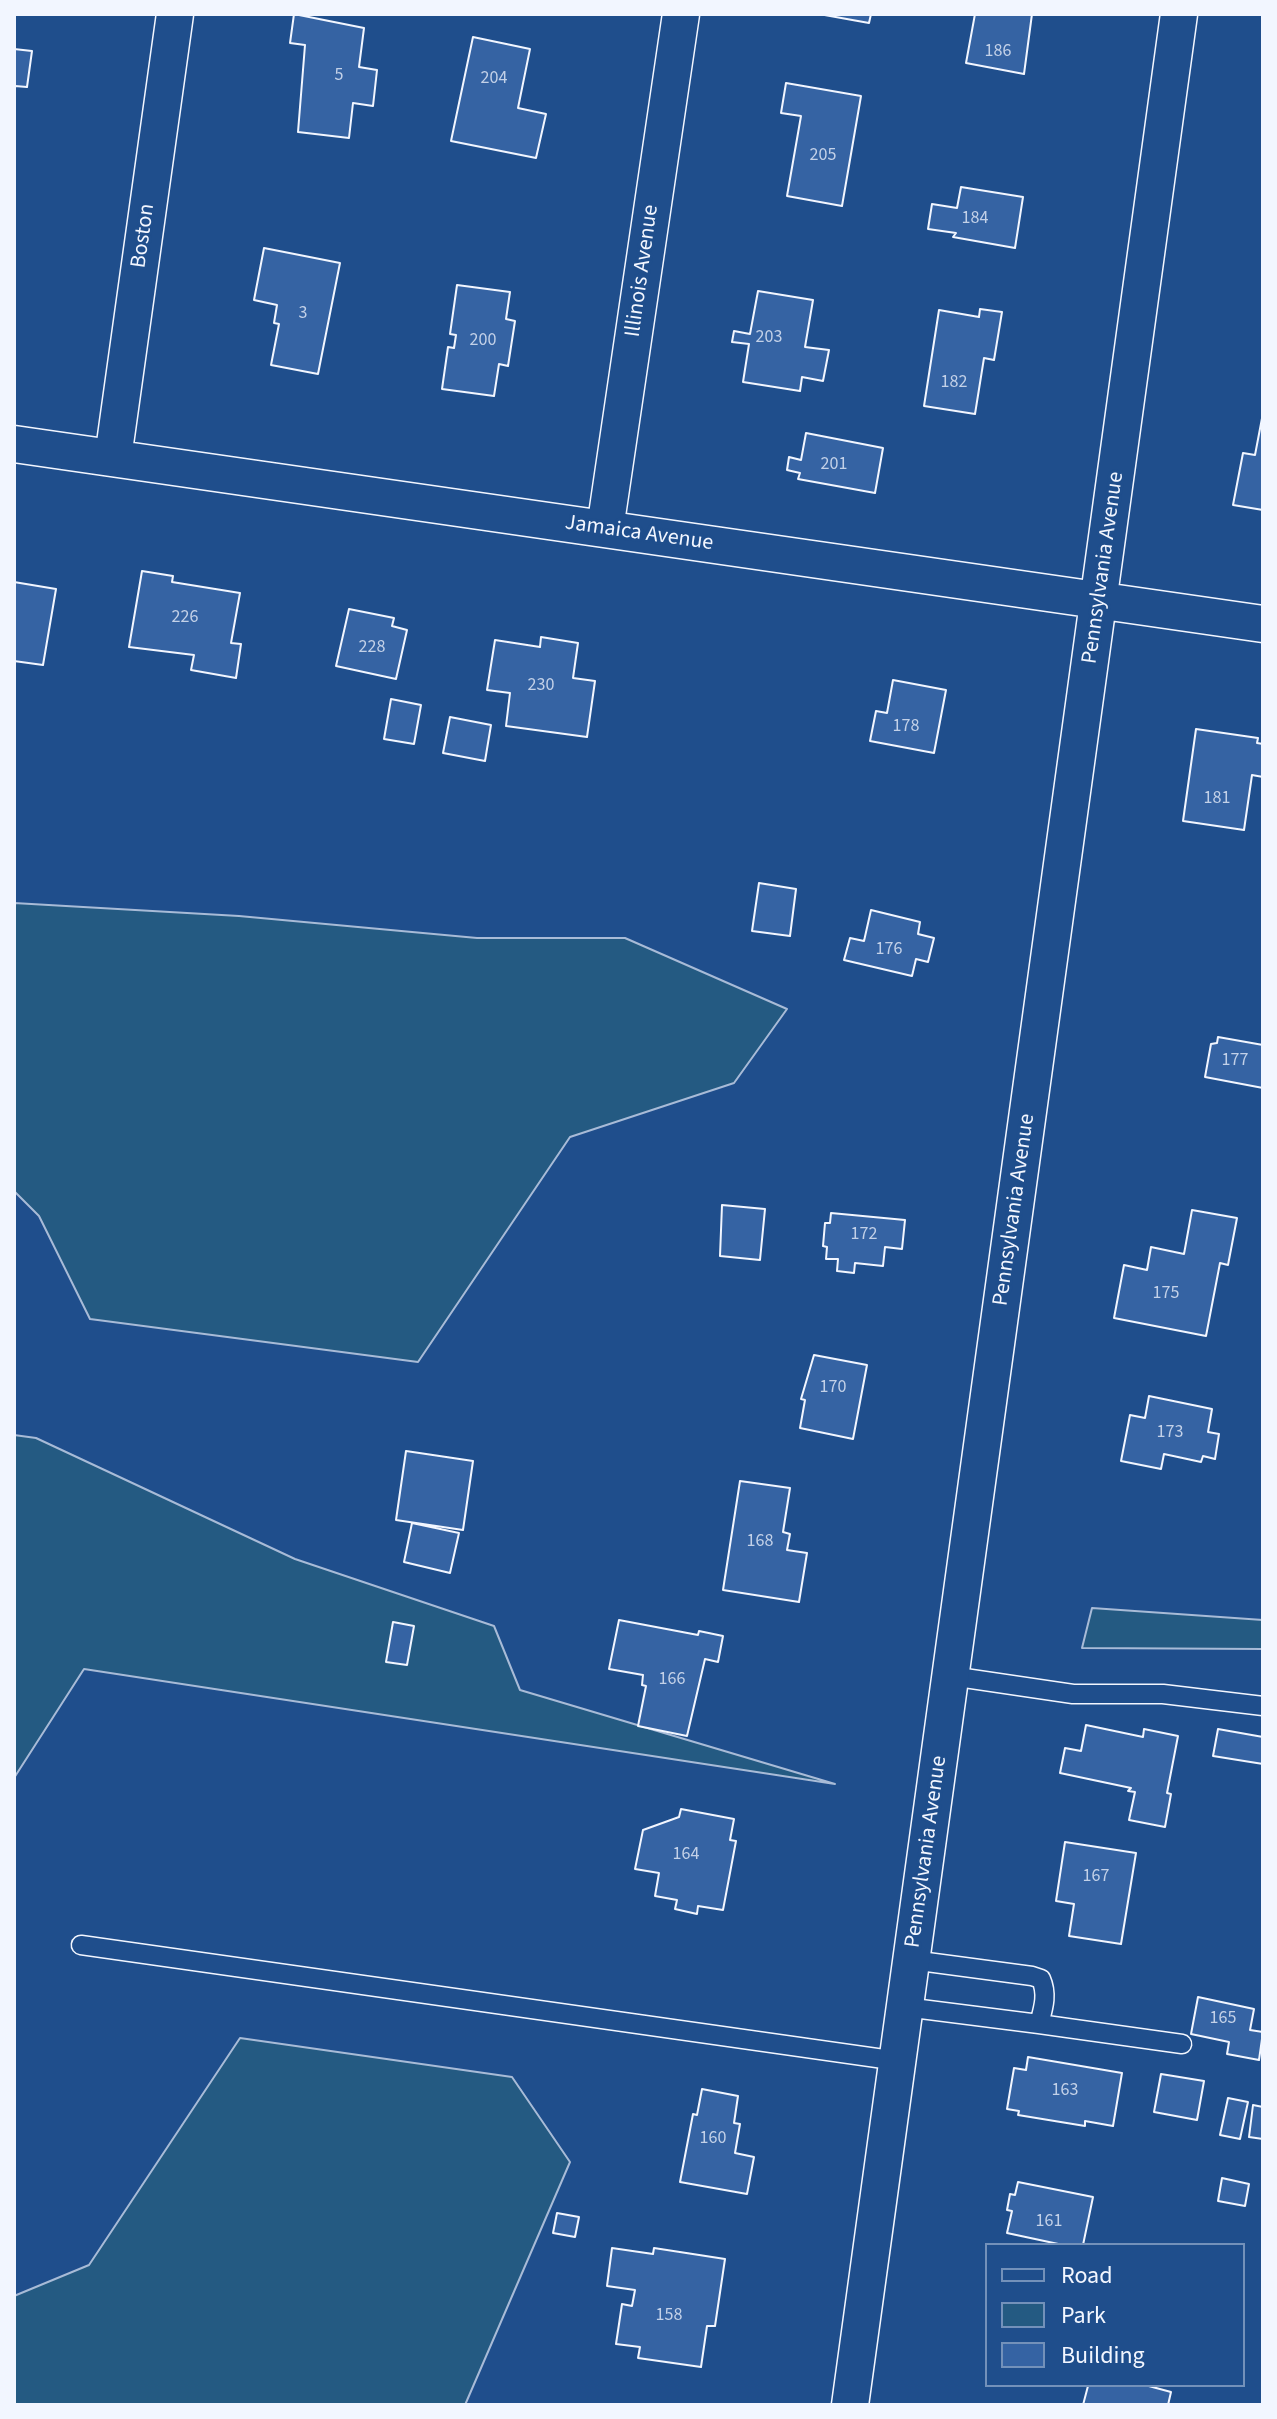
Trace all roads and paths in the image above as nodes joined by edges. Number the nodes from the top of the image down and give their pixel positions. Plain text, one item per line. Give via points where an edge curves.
1 (175, 14) edge
2 (681, 14) edge
3 (1179, 14) edge
4 (14, 444) edge
5 (113, 458) junction
6 (605, 529) junction
7 (1100, 600) junction
8 (1263, 624) edge
9 (951, 1676) junction
10 (1263, 1706) edge
11 (81, 1945) dead end
12 (912, 1960) junction
13 (905, 2007) junction
14 (1039, 2024) junction
15 (1182, 2044) dead end
16 (898, 2061) junction
17 (850, 2405) edge

1 - 5 street, Boston
2 - 6 street, Illinois Avenue
3 - 7 street, Pennsylvania Avenue
4 - 5 street, Jamaica Avenue
5 - 6 street, Jamaica Avenue
6 - 7 street, Jamaica Avenue
7 - 8 street, Jamaica Avenue
7 - 9 street, Pennsylvania Avenue
9 - 10 lane via 1073,1694 1163,1694
9 - 12 street, Pennsylvania Avenue
11 - 16 lane
12 - 13 street, Pennsylvania Avenue
12 - 14 lane via 1041,1979 1045,1995
13 - 14 lane
13 - 16 street, Pennsylvania Avenue
14 - 15 lane
16 - 17 street, Pennsylvania Avenue

